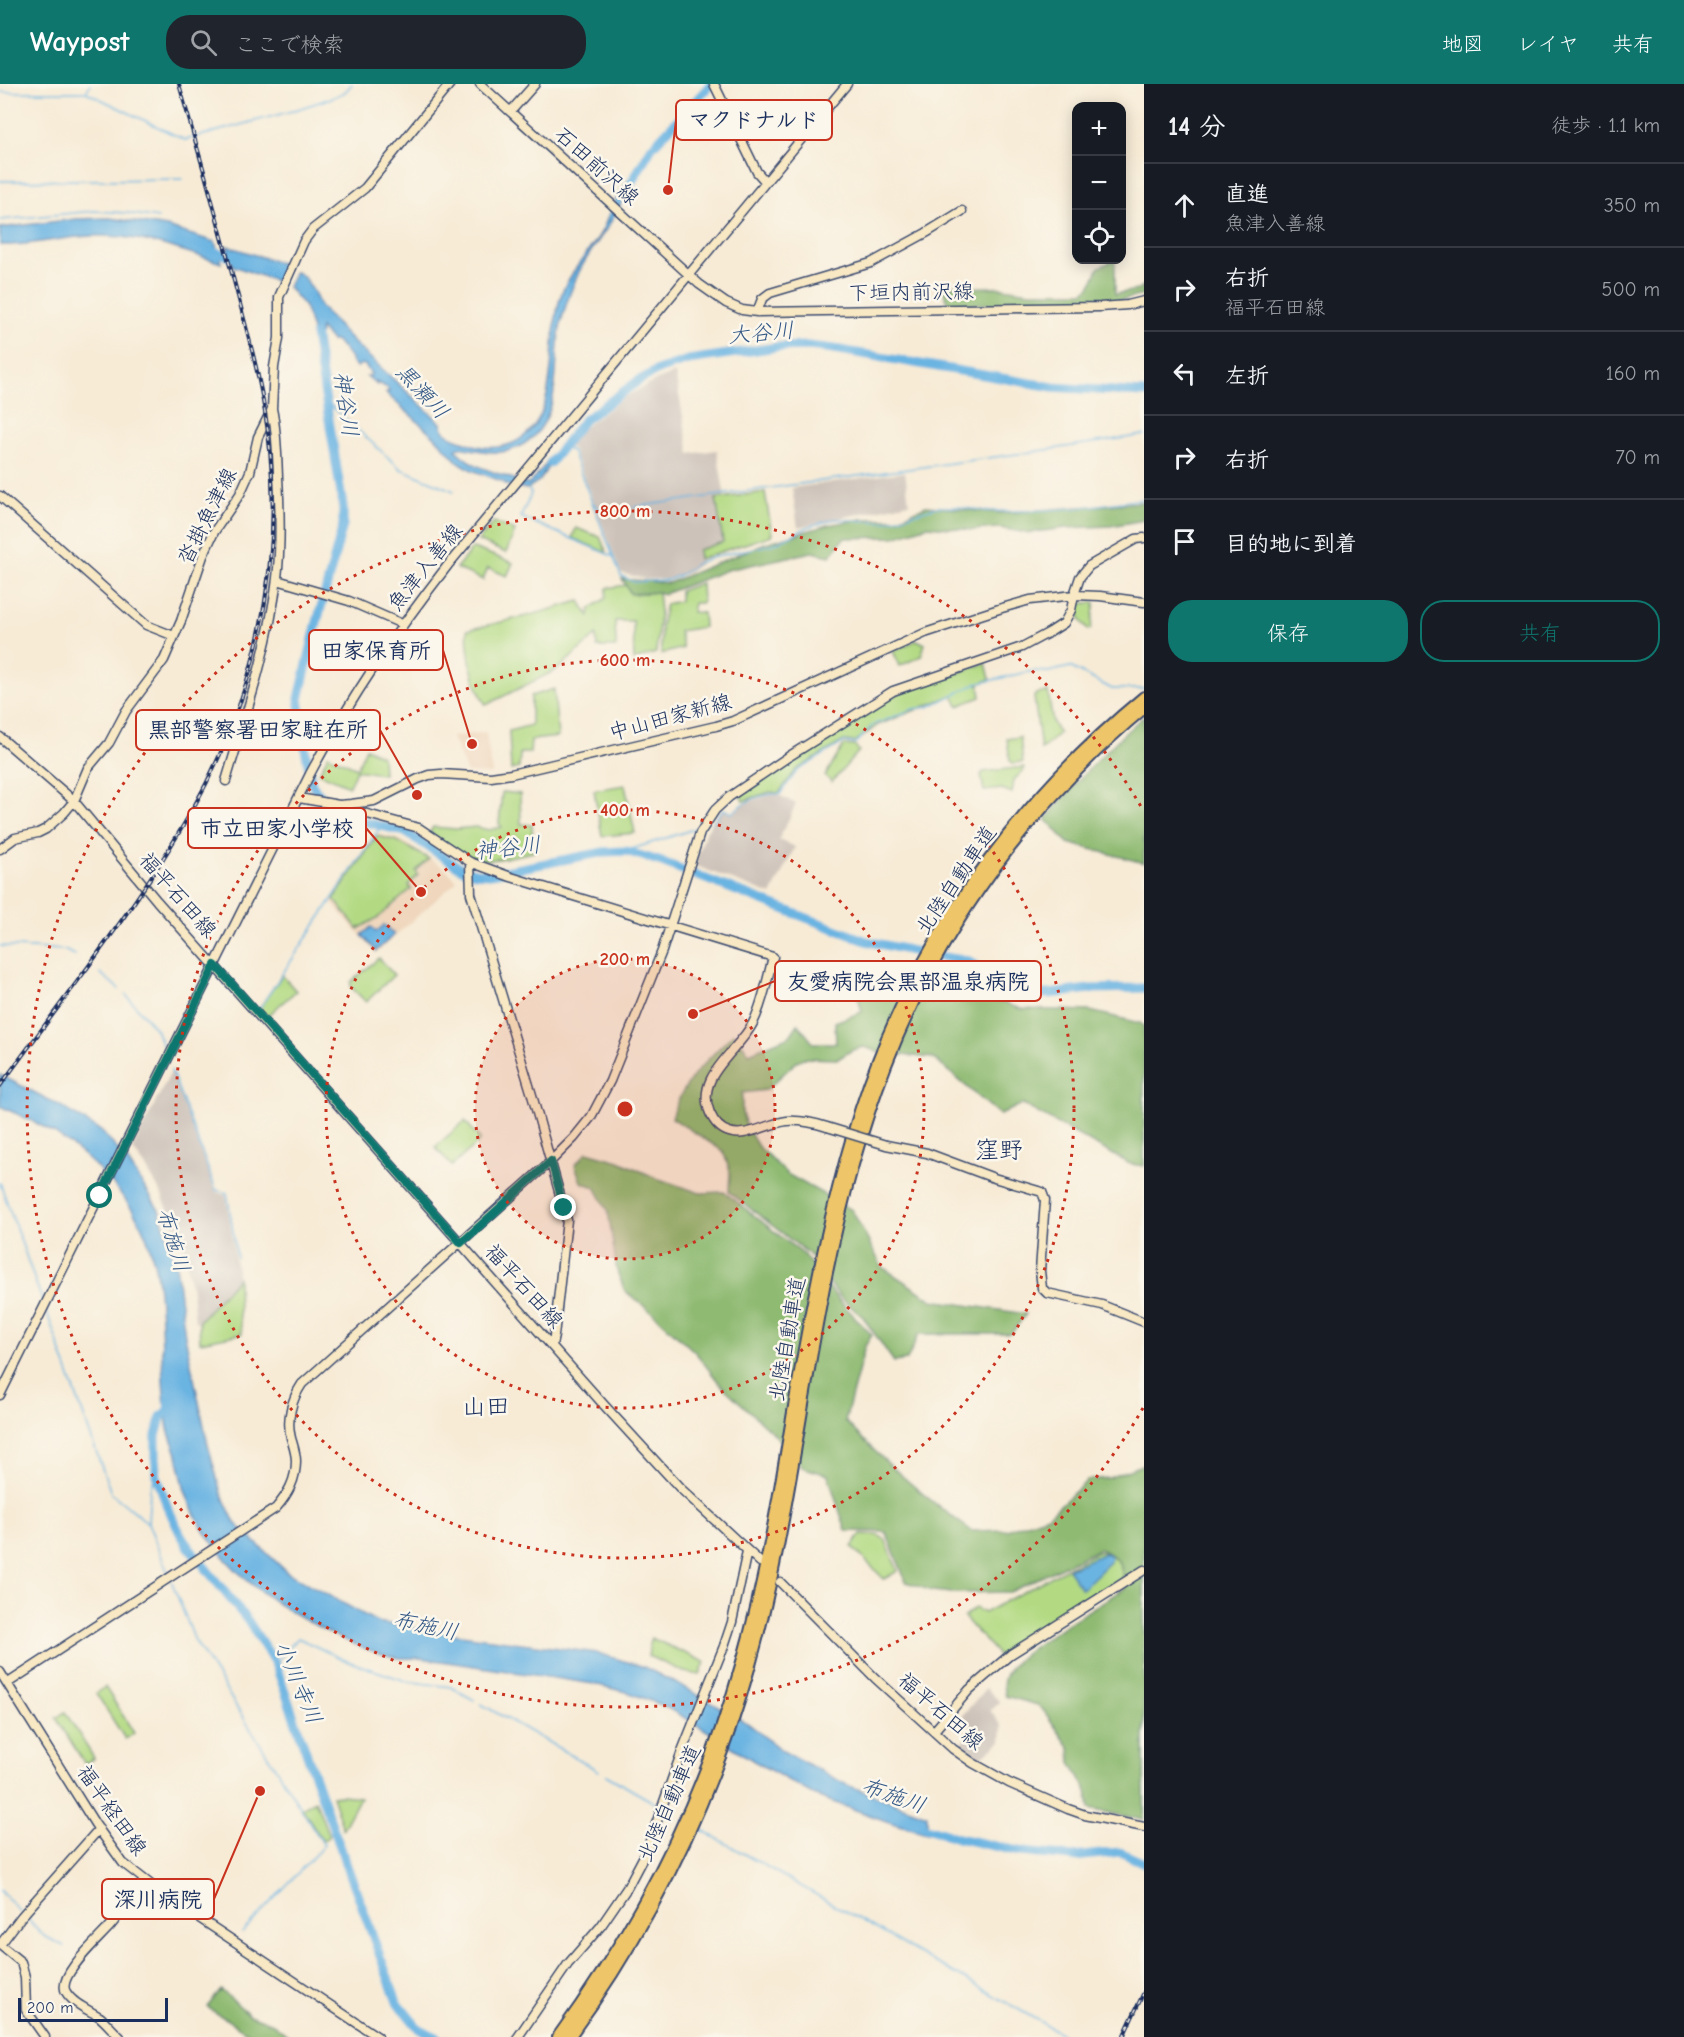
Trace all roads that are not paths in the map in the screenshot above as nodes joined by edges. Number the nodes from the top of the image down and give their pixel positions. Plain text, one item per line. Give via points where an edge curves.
1 (450, 84) edge
2 (480, 84) edge
3 (535, 84) edge
4 (847, 84) edge
5 (716, 88) edge
6 (511, 111) junction
7 (765, 181) junction
8 (962, 211) dead end
9 (689, 275) junction
10 (1144, 301) edge
11 (757, 312) junction
12 (272, 409) junction
13 (0, 496) edge
14 (1144, 538) edge
15 (277, 580) junction
16 (1074, 595) junction
17 (1144, 602) edge
18 (402, 624) junction
19 (174, 636) junction
20 (1144, 696) edge
21 (1144, 708) edge
22 (0, 737) edge
23 (226, 781) dead end
24 (299, 798) junction
25 (74, 801) junction
26 (351, 804) junction
27 (0, 849) edge
28 (473, 864) junction
29 (670, 926) junction
30 (939, 945) junction
31 (215, 965) junction
32 (551, 1161) junction
33 (461, 1243) junction
34 (1144, 1322) edge
35 (552, 1345) junction
36 (0, 1395) edge
37 (747, 1551) junction
38 (760, 1562) dead end
39 (1144, 1570) edge
40 (780, 1582) dead end
41 (0, 1672) edge
42 (8, 1683) junction
43 (934, 1731) junction
44 (1144, 1827) edge
45 (99, 1829) junction
46 (144, 1880) junction
47 (0, 1945) edge
48 (606, 1975) junction
49 (45, 2037) edge
50 (120, 2037) edge
51 (378, 2037) edge
52 (518, 2037) edge
53 (558, 2037) edge
54 (568, 2037) edge

1 - 12 main road, 沓掛魚津線 via 379,173 352,200 313,229 296,255 278,307
2 - 6 main road, 石田前沢線
3 - 6 main road
4 - 7 main road, 魚津入善線
5 - 7 main road
6 - 9 main road, 石田前沢線
7 - 9 main road, 魚津入善線
8 - 11 main road via 871,263 770,293 762,299
9 - 11 main road, 下垣内前沢線 via 726,303
9 - 18 main road, 魚津入善線
10 - 11 main road, 下垣内前沢線 via 1100,308
12 - 15 main road via 280,510
12 - 19 main road, 沓掛魚津線 via 258,437 240,494 203,556
13 - 19 main road via 146,625
14 - 16 main road via 1089,566
15 - 18 main road via 349,601
15 - 23 main road via 258,674
16 - 17 main road, 中山田家新線
16 - 26 main road, 中山田家新線 via 1030,600 925,633 725,724 510,774 429,775 375,801
16 - 29 main road via 1064,623 1050,632 1022,647 893,691 729,797 700,833
18 - 24 main road, 魚津入善線 via 347,707
19 - 25 main road, 沓掛魚津線 via 158,670 88,768
20 - 30 highway, 北陸自動車道 via 1044,792 988,862
21 - 30 highway, 北陸自動車道 via 1076,770 1027,826
22 - 25 main road, 福平石田線
24 - 26 main road, 中山田家新線
24 - 31 main road, 魚津入善線
25 - 27 main road, 沓掛魚津線 via 46,830 15,838
25 - 31 main road, 福平石田線
26 - 28 main road via 360,812 418,828
28 - 29 main road
28 - 32 main road via 469,877 471,894
29 - 32 main road via 610,1082 591,1117
29 - 34 main road, bridge via 773,957 752,1026 707,1085 708,1109 719,1127 730,1133 742,1133 786,1121 808,1121 927,1153 1042,1192 1042,1288 1047,1293 1102,1305
30 - 48 highway, 北陸自動車道 via 886,1063 847,1185 823,1291 787,1500 738,1704 693,1814 634,1939
31 - 33 main road, 福平石田線
31 - 36 main road, 魚津入善線
32 - 33 main road
32 - 35 main road via 567,1220
33 - 35 main road, 福平石田線
33 - 42 main road via 302,1384 290,1413 296,1461 291,1487 276,1508
35 - 37 main road, 福平石田線 via 680,1488
37 - 38 main road, 福平石田線
37 - 52 main road via 720,1658 646,1852 601,1926 562,1972
39 - 43 main road via 1011,1654 969,1690
40 - 43 main road, 福平石田線
41 - 42 main road, 福平経田線
42 - 45 main road, 福平経田線
43 - 44 main road, 福平石田線 via 973,1763 1052,1803 1085,1815
45 - 46 main road, 福平経田線 via 123,1863
45 - 47 main road
46 - 50 main road via 74,1967 64,1987
46 - 51 main road, 福平経田線
47 - 49 main road via 24,1968 26,2010
48 - 53 highway, 北陸自動車道
48 - 54 highway, 北陸自動車道

